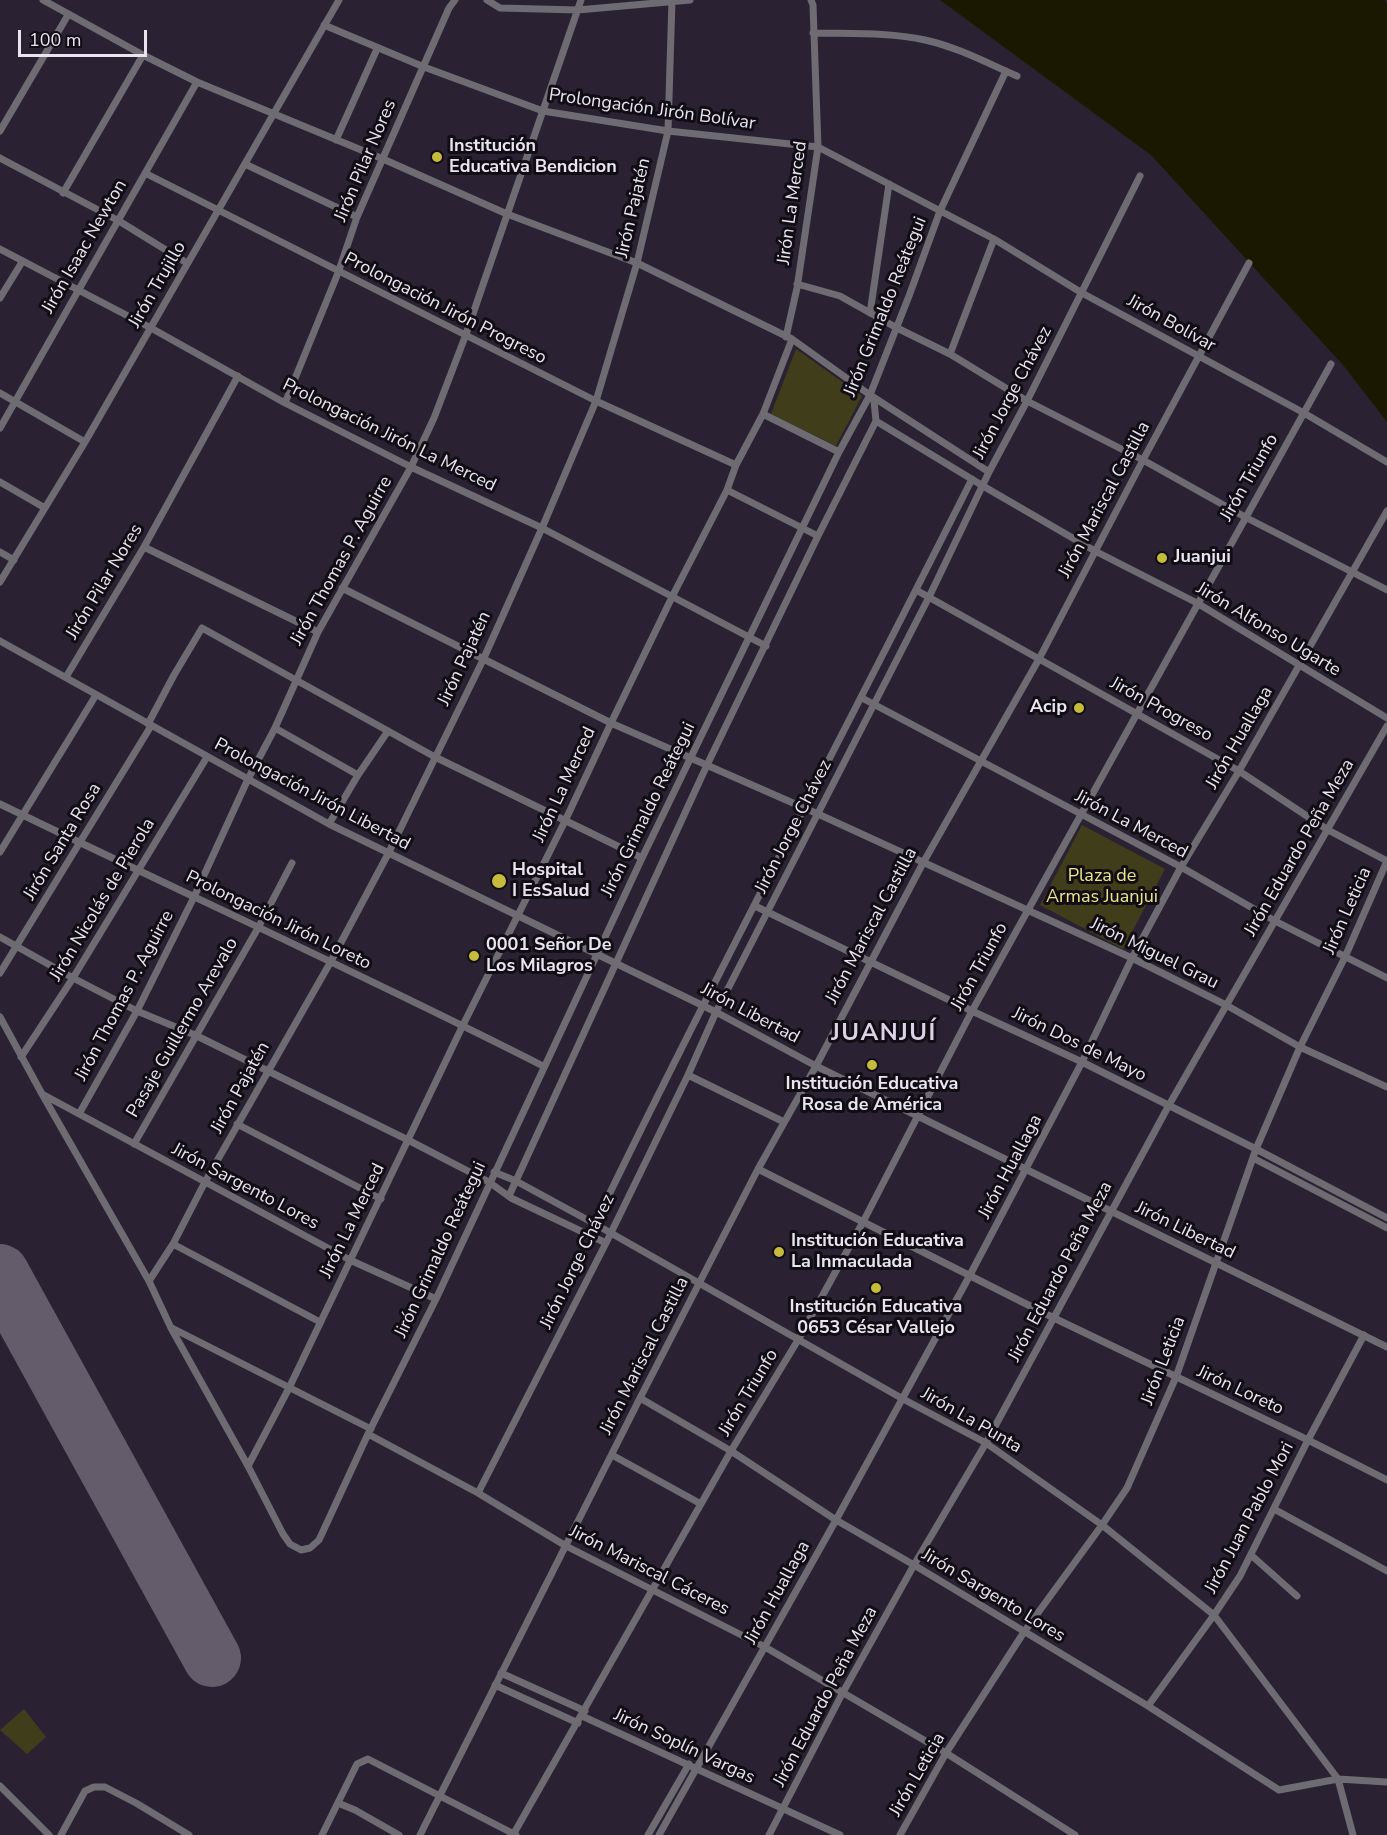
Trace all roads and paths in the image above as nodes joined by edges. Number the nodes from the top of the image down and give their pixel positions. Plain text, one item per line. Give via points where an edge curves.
1 (43, 0) edge
2 (339, 0) edge
3 (454, 0) edge
4 (487, 0) edge
5 (581, 0) edge
6 (690, 0) edge
7 (811, 0) edge
8 (672, 1) edge
9 (578, 10) junction
10 (68, 15) junction
11 (324, 25) junction
12 (813, 33) junction
13 (377, 49) junction
14 (143, 55) junction
15 (424, 67) junction
16 (1006, 71) junction
17 (1017, 76) dead end
18 (197, 82) junction
19 (543, 111) junction
20 (274, 114) junction
21 (0, 131) edge
22 (668, 131) junction
23 (336, 140) junction
24 (818, 147) junction
25 (0, 158) edge
26 (383, 159) junction
27 (245, 164) junction
28 (145, 173) junction
29 (1140, 176) dead end
30 (889, 184) junction
31 (63, 193) junction
32 (940, 211) junction
33 (219, 212) junction
34 (507, 214) junction
35 (357, 217) junction
36 (118, 221) junction
37 (994, 239) junction
38 (0, 249) edge
39 (22, 262) junction
40 (187, 263) junction
41 (637, 263) junction
42 (1249, 263) dead end
43 (338, 273) junction
44 (797, 284) junction
45 (77, 290) junction
46 (1083, 293) junction
47 (0, 298) edge
48 (870, 313) junction
49 (151, 328) junction
50 (897, 328) junction
51 (465, 337) junction
52 (789, 338) junction
53 (950, 354) junction
54 (1199, 356) junction
55 (1331, 364) dead end
56 (238, 376) junction
57 (0, 393) edge
58 (870, 395) junction
59 (596, 401) junction
60 (1027, 401) junction
61 (16, 403) junction
62 (285, 403) junction
63 (1304, 413) junction
64 (763, 414) junction
65 (876, 421) junction
66 (0, 428) edge
67 (85, 442) junction
68 (839, 452) junction
69 (1143, 460) junction
70 (1387, 462) edge
71 (736, 465) junction
72 (411, 467) junction
73 (989, 471) junction
74 (972, 479) junction
75 (0, 482) edge
76 (982, 486) junction
77 (727, 490) junction
78 (45, 508) junction
79 (1387, 511) edge
80 (1245, 517) junction
81 (542, 528) junction
82 (803, 528) junction
83 (818, 536) junction
84 (144, 547) junction
85 (1095, 551) junction
86 (0, 552) edge
87 (14, 560) junction
88 (1352, 572) junction
89 (0, 582) edge
90 (342, 588) junction
91 (916, 590) junction
92 (1387, 591) edge
93 (673, 596) junction
94 (928, 597) junction
95 (1197, 603) junction
96 (318, 632) junction
97 (749, 637) junction
98 (0, 641) edge
99 (766, 646) junction
100 (1039, 659) junction
101 (483, 660) junction
102 (1299, 664) junction
103 (66, 677) junction
104 (296, 679) junction
105 (96, 694) junction
106 (862, 698) junction
107 (873, 704) junction
108 (1136, 713) junction
109 (1387, 718) edge
110 (610, 723) junction
111 (150, 725) junction
112 (1387, 726) edge
113 (275, 728) junction
114 (388, 730) junction
115 (207, 757) junction
116 (435, 757) junction
117 (690, 758) junction
118 (980, 762) junction
119 (707, 765) junction
120 (1239, 771) junction
121 (358, 775) junction
122 (248, 779) junction
123 (0, 804) edge
124 (803, 808) junction
125 (818, 814) junction
126 (22, 815) junction
127 (1080, 816) junction
128 (565, 821) junction
129 (329, 824) junction
130 (1328, 830) junction
131 (79, 844) junction
132 (0, 852) edge
133 (388, 854) junction
134 (642, 858) junction
135 (1387, 861) edge
136 (922, 862) junction
137 (292, 863) dead end
138 (1180, 867) junction
139 (138, 871) junction
140 (194, 897) junction
141 (755, 906) junction
142 (1029, 910) junction
143 (768, 912) junction
144 (517, 916) junction
145 (1275, 921) junction
146 (258, 928) junction
147 (0, 937) edge
148 (17, 946) junction
149 (596, 954) junction
150 (1345, 957) junction
151 (1132, 958) junction
152 (330, 963) junction
153 (870, 963) junction
154 (616, 964) junction
155 (0, 973) edge
156 (73, 978) junction
157 (1387, 978) edge
158 (1226, 1005) junction
159 (704, 1006) junction
160 (137, 1011) junction
161 (972, 1011) junction
162 (716, 1012) junction
163 (0, 1017) edge
164 (464, 1025) junction
165 (195, 1035) junction
166 (1300, 1047) junction
167 (21, 1057) junction
168 (1082, 1062) junction
169 (543, 1066) junction
170 (816, 1066) junction
171 (267, 1071) junction
172 (688, 1075) junction
173 (1387, 1087) edge
174 (42, 1094) junction
175 (1169, 1105) junction
176 (79, 1114) junction
177 (918, 1116) junction
178 (784, 1122) junction
179 (237, 1124) junction
180 (408, 1140) junction
181 (134, 1144) junction
182 (1256, 1149) junction
183 (1253, 1158) junction
184 (758, 1169) junction
185 (1027, 1169) junction
186 (494, 1172) junction
187 (516, 1181) junction
188 (205, 1182) junction
189 (489, 1182) junction
190 (509, 1196) junction
191 (381, 1199) junction
192 (1111, 1211) junction
193 (1387, 1218) edge
194 (863, 1222) junction
195 (595, 1224) junction
196 (1387, 1228) edge
197 (610, 1233) junction
198 (590, 1236) junction
199 (606, 1243) junction
200 (173, 1244) junction
201 (350, 1260) junction
202 (1216, 1263) junction
203 (970, 1275) junction
204 (149, 1281) junction
205 (698, 1283) junction
206 (436, 1299) junction
207 (1054, 1318) junction
208 (320, 1322) junction
209 (171, 1328) junction
210 (1364, 1335) junction
211 (798, 1340) junction
212 (1387, 1347) edge
213 (1176, 1377) junction
214 (289, 1388) junction
215 (640, 1398) junction
216 (903, 1399) junction
217 (369, 1432) junction
218 (1308, 1440) junction
219 (986, 1443) junction
220 (731, 1451) junction
221 (612, 1455) junction
222 (248, 1466) junction
223 (1387, 1480) edge
224 (478, 1493) junction
225 (701, 1504) junction
226 (1274, 1509) junction
227 (836, 1520) junction
228 (1102, 1525) junction
229 (566, 1546) junction
230 (1251, 1555) junction
231 (914, 1565) junction
232 (1387, 1571) edge
233 (653, 1590) junction
234 (1296, 1596) dead end
235 (1214, 1615) junction
236 (1024, 1632) junction
237 (765, 1647) junction
238 (501, 1672) junction
239 (495, 1685) junction
240 (843, 1694) junction
241 (1148, 1706) junction
242 (583, 1714) junction
243 (578, 1723) junction
244 (946, 1753) junction
245 (692, 1766) junction
246 (1338, 1779) junction
247 (1387, 1782) edge
248 (0, 1786) edge
249 (441, 1796) junction
250 (338, 1803) junction
251 (783, 1809) junction
252 (174, 1832) edge
253 (49, 1835) edge
254 (61, 1835) edge
255 (189, 1835) edge
256 (322, 1835) edge
257 (399, 1835) edge
258 (420, 1835) edge
259 (515, 1835) edge
260 (648, 1835) edge
261 (659, 1835) edge
262 (769, 1835) edge
263 (840, 1835) edge
264 (900, 1835) edge
265 (1075, 1835) edge
266 (1353, 1835) edge

1 - 10 street
2 - 11 street, Jirón Trujillo
3 - 15 street, Jirón Pilar Nores
4 - 9 street via 500,8
5 - 9 street, Jirón Thomas P. Aguirre
6 - 8 street
7 - 12 street, Jirón La Merced
8 - 9 street
8 - 22 street, Jirón Pajatén
9 - 19 street, Jirón Thomas P. Aguirre
10 - 14 street
10 - 21 street
11 - 13 street, Prolongación Jirón Bolívar
11 - 20 street, Jirón Trujillo
12 - 16 street via 927,40
12 - 24 street, Jirón La Merced
13 - 15 street, Prolongación Jirón Bolívar
13 - 23 street
14 - 18 street
14 - 31 street
15 - 19 street, Prolongación Jirón Bolívar
15 - 26 street, Jirón Pilar Nores
16 - 17 street
16 - 32 street, Jirón Grimaldo Reátegui
18 - 20 street
18 - 28 street, Jirón Isaac Newton
19 - 22 street, Prolongación Jirón Bolívar
19 - 34 street, Jirón Thomas P. Aguirre
20 - 23 street
20 - 27 street, Jirón Trujillo
22 - 24 street, Prolongación Jirón Bolívar
22 - 41 street, Jirón Pajatén
23 - 26 street
24 - 30 street, Prolongación Jirón Bolívar
24 - 44 street, Jirón La Merced
25 - 31 street
26 - 34 street
26 - 35 street, Jirón Pilar Nores
27 - 33 street, Jirón Trujillo
27 - 35 street
28 - 33 street, Prolongación Jirón Progreso
28 - 36 street, Jirón Isaac Newton
29 - 46 street, Jirón Jorge Chávez
30 - 32 street, Prolongación Jirón Bolívar
30 - 48 street
31 - 36 street
32 - 37 street, Jirón Bolívar
32 - 50 street, Jirón Grimaldo Reátegui
33 - 40 street, Jirón Trujillo
33 - 43 street, Prolongación Jirón Progreso
34 - 41 street
34 - 51 street, Jirón Thomas P. Aguirre
35 - 43 street, Jirón Pilar Nores
36 - 40 street
36 - 45 street, Jirón Isaac Newton
37 - 46 street, Jirón Bolívar
37 - 53 street
38 - 39 street, Prolongación Jirón La Merced
39 - 45 street, Prolongación Jirón La Merced
39 - 47 street
40 - 49 street, Jirón Trujillo
41 - 52 street
41 - 59 street, Jirón Pajatén
42 - 54 street, Jirón Mariscal Castilla
43 - 51 street, Prolongación Jirón Progreso
43 - 62 street, Jirón Pilar Nores
44 - 48 street via 840,296
44 - 52 street, Jirón La Merced
45 - 49 street, Prolongación Jirón La Merced
45 - 61 street, Jirón Isaac Newton
46 - 54 street, Jirón Bolívar
46 - 60 street, Jirón Jorge Chávez
48 - 50 street
49 - 56 street, Prolongación Jirón La Merced
49 - 67 street, Jirón Trujillo
50 - 53 street
50 - 58 street, Jirón Grimaldo Reátegui
51 - 59 street, Prolongación Jirón Progreso
51 - 72 street, Jirón Thomas P. Aguirre
52 - 58 street
52 - 64 street, Jirón La Merced
53 - 60 street
54 - 63 street, Jirón Bolívar
54 - 69 street, Jirón Mariscal Castilla
55 - 63 street, Jirón Triunfo
56 - 62 street, Prolongación Jirón La Merced
56 - 84 street, Jirón Pilar Nores
57 - 61 street
58 - 65 street
58 - 68 street, Jirón Grimaldo Reátegui
58 - 73 street
59 - 71 street, Prolongación Jirón Progreso
59 - 81 street, Jirón Pajatén
60 - 69 street
60 - 73 street, Jirón Jorge Chávez
61 - 66 street, Jirón Isaac Newton
61 - 67 street
62 - 72 street, Prolongación Jirón La Merced
63 - 70 street, Jirón Bolívar
63 - 80 street, Jirón Triunfo
64 - 68 street
64 - 71 street, Jirón La Merced
65 - 74 street, Jirón Alfonso Ugarte
65 - 83 street, Jirón Grimaldo Reátegui
67 - 78 street, Jirón Trujillo
68 - 82 street, Jirón Grimaldo Reátegui
69 - 80 street
69 - 85 street, Jirón Mariscal Castilla
71 - 77 street, Jirón La Merced
72 - 81 street, Prolongación Jirón La Merced
72 - 90 street, Jirón Thomas P. Aguirre
73 - 76 street, Jirón Jorge Chávez
74 - 76 street, Jirón Alfonso Ugarte
74 - 91 street, Jirón Jorge Chávez
75 - 78 street
76 - 85 street, Jirón Alfonso Ugarte
76 - 94 street, Jirón Jorge Chávez
77 - 82 street
77 - 93 street, Jirón La Merced
78 - 87 street, Jirón Trujillo
79 - 88 street, Jirón Huallaga
80 - 88 street
80 - 95 street, Jirón Triunfo
81 - 93 street, Prolongación Jirón La Merced
81 - 101 street, Jirón Pajatén
82 - 83 street
82 - 97 street, Jirón Grimaldo Reátegui
83 - 99 street, Jirón Grimaldo Reátegui
84 - 96 street
84 - 103 street, Jirón Pilar Nores
85 - 95 street, Jirón Alfonso Ugarte
85 - 100 street, Jirón Mariscal Castilla
86 - 87 street
87 - 89 street, Jirón Trujillo
88 - 92 street
88 - 102 street, Jirón Huallaga
90 - 96 street, Jirón Thomas P. Aguirre
90 - 101 street, Jirón Miguel Grau
91 - 94 street, Jirón Progreso
91 - 106 street, Jirón Jorge Chávez
93 - 97 street, Prolongación Jirón La Merced
93 - 110 street, Jirón La Merced
94 - 100 street, Jirón Progreso
94 - 107 street, Jirón Jorge Chávez
95 - 102 street, Jirón Alfonso Ugarte
95 - 108 street, Jirón Triunfo
96 - 104 street, Jirón Thomas P. Aguirre
97 - 99 street, Prolongación Jirón La Merced
97 - 117 street, Jirón Grimaldo Reátegui
98 - 103 street, Prolongación Jirón Libertad
99 - 119 street, Jirón Grimaldo Reátegui
100 - 108 street, Jirón Progreso
100 - 118 street, Jirón Mariscal Castilla
101 - 110 street, Jirón Miguel Grau
101 - 116 street, Jirón Pajatén
102 - 109 street, Jirón Alfonso Ugarte
102 - 120 street, Jirón Huallaga
103 - 105 street, Prolongación Jirón Libertad
104 - 111 street, Jirón Santa Rosa via 202,628
104 - 113 street, Jirón Thomas P. Aguirre
104 - 114 street
105 - 111 street, Prolongación Jirón Libertad
105 - 126 street
106 - 107 street, Jirón La Merced
106 - 124 street, Jirón Jorge Chávez
107 - 118 street, Jirón La Merced
107 - 125 street, Jirón Jorge Chávez
108 - 120 street, Jirón Progreso
108 - 127 street, Jirón Triunfo
110 - 117 street, Jirón Miguel Grau
110 - 128 street, Jirón La Merced
111 - 115 street, Prolongación Jirón Libertad
111 - 131 street, Jirón Santa Rosa
112 - 130 street, Jirón Eduardo Peña Meza
113 - 121 street
113 - 122 street, Jirón Thomas P. Aguirre
114 - 116 street
114 - 121 street
115 - 122 street, Prolongación Jirón Libertad
115 - 139 street, Jirón Nicolás de Pierola
116 - 128 street
116 - 133 street, Jirón Pajatén
117 - 119 street, Jirón Miguel Grau
117 - 134 street, Jirón Grimaldo Reátegui
118 - 127 street, Jirón La Merced
118 - 136 street, Jirón Mariscal Castilla
119 - 124 street, Jirón Miguel Grau
119 - 154 street, Jirón Grimaldo Reátegui
120 - 130 street, Jirón Progreso
120 - 138 street, Jirón Huallaga
121 - 129 street
122 - 129 street, Prolongación Jirón Libertad
122 - 140 street, Jirón Thomas P. Aguirre
123 - 126 street, Prolongación Jirón Loreto
124 - 125 street, Jirón Miguel Grau
124 - 141 street, Jirón Jorge Chávez
125 - 136 street, Jirón Miguel Grau
125 - 143 street, Jirón Jorge Chávez
126 - 131 street, Prolongación Jirón Loreto
126 - 132 street
127 - 138 street, Jirón La Merced
127 - 142 street, Jirón Triunfo
128 - 134 street
128 - 144 street, Jirón La Merced
129 - 133 street, Prolongación Jirón Libertad
130 - 135 street, Jirón Progreso
130 - 145 street, Jirón Eduardo Peña Meza
131 - 139 street, Prolongación Jirón Loreto
131 - 148 street, Jirón Santa Rosa
133 - 144 street, Prolongación Jirón Libertad
133 - 152 street, Jirón Pajatén
134 - 149 street, Jirón Grimaldo Reátegui
135 - 150 street, Jirón Leticia
136 - 142 street, Jirón Miguel Grau
136 - 153 street, Jirón Mariscal Castilla
137 - 146 street, Pasaje Guillermo Arevalo
138 - 145 street, Jirón La Merced
138 - 151 street, Jirón Huallaga
139 - 140 street, Prolongación Jirón Loreto
139 - 156 street, Jirón Nicolás de Pierola
140 - 146 street, Prolongación Jirón Loreto
140 - 160 street, Jirón Thomas P. Aguirre
141 - 143 street, Jirón Dos de Mayo
141 - 159 street, Jirón Jorge Chávez
142 - 151 street, Jirón Miguel Grau
142 - 161 street, Jirón Triunfo
143 - 153 street, Jirón Dos de Mayo
143 - 162 street, Jirón Jorge Chávez
144 - 149 street, Prolongación Jirón Libertad
144 - 164 street, Jirón La Merced
145 - 150 street, Jirón La Merced
145 - 158 street, Jirón Eduardo Peña Meza
146 - 152 street, Prolongación Jirón Loreto
146 - 165 street, Pasaje Guillermo Arevalo
147 - 148 street
148 - 155 street, Jirón Santa Rosa
148 - 156 street
149 - 154 street, Prolongación Jirón Libertad
149 - 169 street, Jirón Grimaldo Reátegui
150 - 157 street, Jirón La Merced
150 - 166 street, Jirón Leticia
151 - 158 street, Jirón Miguel Grau
151 - 168 street, Jirón Huallaga
152 - 164 street, Prolongación Jirón Loreto
152 - 171 street, Jirón Pajatén
153 - 161 street, Jirón Dos de Mayo
153 - 170 street, Jirón Mariscal Castilla
154 - 159 street, Jirón Libertad
154 - 187 street, Jirón Grimaldo Reátegui
156 - 160 street
156 - 167 street, Jirón Nicolás de Pierola
158 - 166 street, Jirón Miguel Grau
158 - 175 street, Jirón Eduardo Peña Meza
159 - 162 street, Jirón Libertad
159 - 195 street, Jirón Jorge Chávez
160 - 165 street
160 - 176 street, Jirón Thomas P. Aguirre
161 - 168 street, Jirón Dos de Mayo
161 - 177 street, Jirón Triunfo
162 - 170 street, Jirón Libertad
162 - 172 street, Jirón Jorge Chávez
163 - 167 street
164 - 169 street, Prolongación Jirón Loreto
164 - 180 street, Jirón La Merced
165 - 171 street
165 - 181 street, Pasaje Guillermo Arevalo
166 - 173 street, Jirón Miguel Grau
166 - 182 street, Jirón Leticia
167 - 174 street
168 - 175 street, Jirón Dos de Mayo
168 - 185 street, Jirón Huallaga
169 - 186 street, Jirón Grimaldo Reátegui
170 - 177 street, Jirón Libertad
170 - 178 street, Jirón Mariscal Castilla
171 - 179 street, Jirón Pajatén
171 - 180 street
172 - 178 street
172 - 197 street, Jirón Jorge Chávez
174 - 176 street, Jirón Sargento Lores
174 - 204 street
175 - 182 street, Jirón Dos de Mayo
175 - 192 street, Jirón Eduardo Peña Meza
176 - 181 street, Jirón Sargento Lores
177 - 185 street, Jirón Libertad
177 - 194 street, Jirón Triunfo
178 - 184 street, Jirón Mariscal Castilla
179 - 188 street, Jirón Pajatén
179 - 191 street
180 - 189 street
180 - 191 street, Jirón La Merced
181 - 188 street, Jirón Sargento Lores
182 - 183 street, Jirón Leticia
182 - 193 street, Jirón Dos de Mayo
183 - 196 street
183 - 202 street, Jirón Leticia
184 - 194 street, Jirón Loreto
184 - 205 street, Jirón Mariscal Castilla
185 - 192 street, Jirón Libertad
185 - 203 street, Jirón Huallaga
186 - 187 street, Jirón La Punta
186 - 189 street, Jirón Grimaldo Reátegui
187 - 190 street, Jirón Grimaldo Reátegui
187 - 195 street, Jirón La Punta
188 - 200 street, Jirón Pajatén
188 - 201 street, Jirón Sargento Lores
189 - 190 street
189 - 206 street, Jirón Grimaldo Reátegui
190 - 198 street
191 - 201 street, Jirón La Merced
192 - 202 street, Jirón Libertad
192 - 207 street, Jirón Eduardo Peña Meza
194 - 203 street, Jirón Loreto
194 - 211 street, Jirón Triunfo
195 - 197 street, Jirón La Punta
195 - 198 street, Jirón Jorge Chávez
197 - 199 street, Jirón Jorge Chávez
197 - 205 street, Jirón La Punta
198 - 199 street
199 - 224 street, Jirón Jorge Chávez
200 - 204 street, Jirón Pajatén
200 - 208 street
201 - 206 street, Jirón Sargento Lores
201 - 208 street, Jirón La Merced
202 - 210 street, Jirón Libertad
202 - 213 street, Jirón Leticia
203 - 207 street, Jirón Loreto
203 - 216 street, Jirón Huallaga
204 - 209 street
205 - 211 street, Jirón La Punta
205 - 215 street, Jirón Mariscal Castilla
206 - 217 street, Jirón Grimaldo Reátegui
207 - 213 street, Jirón Loreto
207 - 219 street, Jirón Eduardo Peña Meza
208 - 214 street, Jirón La Merced
209 - 214 street, Jirón Mariscal Cáceres
209 - 222 street
210 - 212 street, Jirón Libertad
210 - 218 street, Jirón Juan Pablo Mori
211 - 216 street, Jirón La Punta
211 - 220 street, Jirón Triunfo
213 - 218 street, Jirón Loreto
213 - 228 street, Jirón Leticia via 1127,1488
214 - 217 street, Jirón Mariscal Cáceres
214 - 222 street, Jirón La Merced
215 - 220 street, Jirón Sargento Lores
215 - 221 street, Jirón Mariscal Castilla
216 - 219 street, Jirón La Punta
216 - 227 street, Jirón Huallaga
217 - 222 street, Jirón Grimaldo Reátegui via 319,1540 310,1548 301,1550 290,1544
217 - 224 street, Jirón Mariscal Cáceres
218 - 223 street, Jirón Loreto
218 - 226 street, Jirón Juan Pablo Mori
219 - 228 street, Jirón La Punta
219 - 231 street, Jirón Eduardo Peña Meza
220 - 225 street, Jirón Triunfo
220 - 227 street, Jirón Sargento Lores
221 - 225 street
221 - 229 street, Jirón Mariscal Castilla
224 - 229 street, Jirón Mariscal Cáceres
225 - 233 street, Jirón Triunfo
226 - 230 street, Jirón Juan Pablo Mori
226 - 232 street
227 - 231 street, Jirón Sargento Lores
227 - 237 street, Jirón Huallaga
228 - 235 street, Jirón La Punta
228 - 236 street, Jirón Leticia
229 - 233 street, Jirón Mariscal Cáceres
229 - 238 street, Jirón Mariscal Castilla
230 - 234 street
230 - 235 street, Jirón Juan Pablo Mori
231 - 236 street, Jirón Sargento Lores
231 - 240 street, Jirón Eduardo Peña Meza
233 - 237 street, Jirón Mariscal Cáceres
233 - 242 street, Jirón Triunfo
235 - 241 street, Jirón Juan Pablo Mori
235 - 246 street, Jirón La Punta
236 - 241 street, Jirón Sargento Lores
236 - 244 street, Jirón Leticia
237 - 240 street, Jirón Mariscal Cáceres
237 - 245 street, Jirón Huallaga
238 - 239 street, Jirón Mariscal Castilla
238 - 242 street, Jirón Soplín Vargas
239 - 243 street
239 - 249 street, Jirón Mariscal Castilla
240 - 244 street, Jirón Mariscal Cáceres
240 - 251 street, Jirón Eduardo Peña Meza
241 - 246 street, Jirón Sargento Lores via 1279,1790
242 - 243 street, Jirón Triunfo
242 - 245 street, Jirón Soplín Vargas
243 - 259 street, Jirón Triunfo
244 - 264 street, Jirón Leticia
244 - 265 street, Jirón Mariscal Cáceres
245 - 251 street, Jirón Soplín Vargas
245 - 260 street, Jirón Huallaga
245 - 261 street, Jirón Huallaga
246 - 247 street, Jirón Sargento Lores
246 - 266 street, Jirón La Punta
248 - 253 street
249 - 250 street via 368,1759 357,1764
249 - 258 street, Jirón Mariscal Castilla
249 - 259 street
250 - 256 street
250 - 257 street
251 - 262 street, Jirón Eduardo Peña Meza
251 - 263 street, Jirón Soplín Vargas
252 - 254 street via 116,1791 94,1787 85,1791
252 - 255 street

